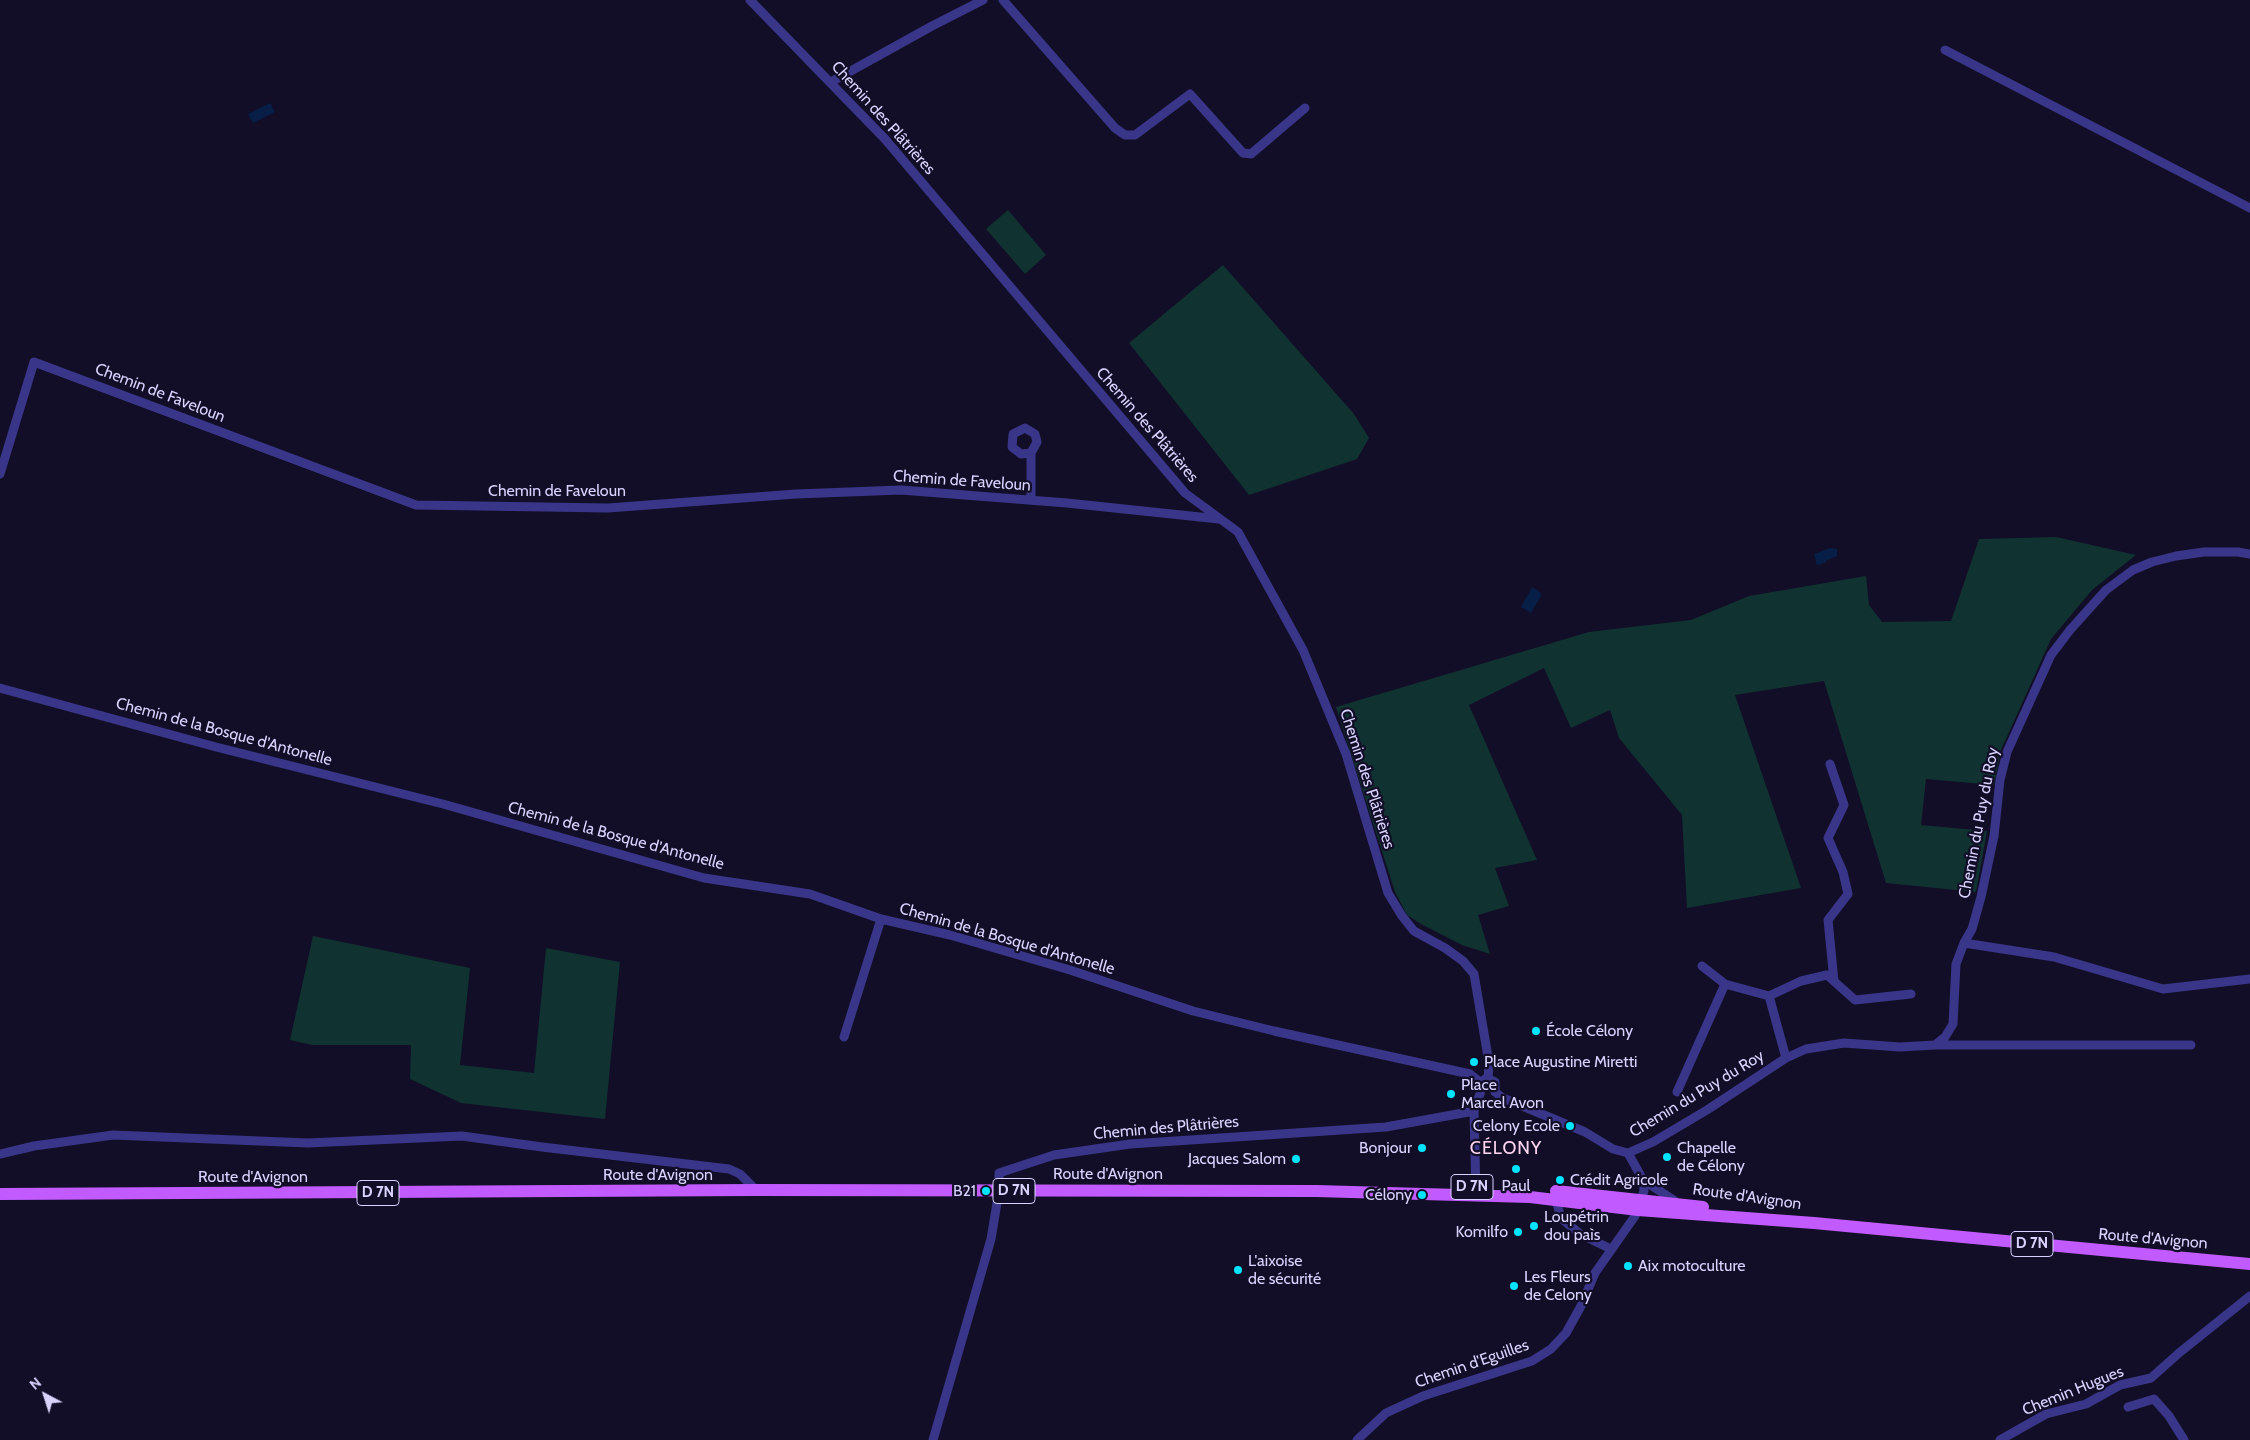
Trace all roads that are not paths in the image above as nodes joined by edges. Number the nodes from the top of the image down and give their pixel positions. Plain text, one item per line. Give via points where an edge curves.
1 (750, 0) edge
2 (983, 0) edge
3 (1003, 0) edge
4 (1945, 50) dead end
5 (831, 82) junction
6 (1305, 108) dead end
7 (2250, 208) edge
8 (1031, 453) dead end
9 (0, 474) edge
10 (1031, 500) junction
11 (1220, 519) junction
12 (2250, 554) edge
13 (0, 688) edge
14 (1830, 764) dead end
15 (881, 919) junction
16 (1964, 943) junction
17 (1702, 966) dead end
18 (2250, 979) edge
19 (1834, 981) junction
20 (1725, 984) junction
21 (1911, 994) dead end
22 (1769, 996) junction
23 (844, 1037) dead end
24 (2191, 1045) dead end
25 (1935, 1046) junction
26 (1786, 1058) junction
27 (1484, 1084) junction
28 (1495, 1092) junction
29 (1677, 1092) dead end
30 (1474, 1111) junction
31 (1628, 1153) junction
32 (0, 1154) edge
33 (1643, 1180) junction
34 (756, 1190) junction
35 (999, 1190) junction
36 (1476, 1191) junction
37 (0, 1194) edge
38 (1556, 1200) junction
39 (1681, 1204) junction
40 (1640, 1205) junction
41 (1814, 1223) junction
42 (1611, 1249) junction
43 (2250, 1264) edge
44 (2250, 1296) edge
45 (2128, 1408) dead end
46 (933, 1440) edge
47 (1357, 1440) edge
48 (2000, 1440) edge
49 (2184, 1440) edge

1 - 5 street, Chemin des Plâtrières
2 - 5 street
3 - 6 street via 1115,128 1125,134 1135,136 1190,94 1243,153 1251,154
4 - 7 street
5 - 11 street, Chemin des Plâtrières via 891,147 1185,494
8 - 10 street
9 - 10 street, Chemin de Faveloun via 34,362 416,505 608,508 901,490
10 - 11 street, Chemin de Faveloun
11 - 27 street, Chemin des Plâtrières via 1238,532 1303,650 1346,754 1388,893 1414,931 1451,952 1474,974 1489,1063
12 - 16 street, Chemin du Puy du Roy via 2220,552 2176,556 2133,570 2106,590 2051,655 2006,752 1981,897
13 - 15 street, Chemin de la Bosque d'Antonelle via 443,804 704,878 810,894
14 - 19 street via 1844,805 1828,838 1843,872 1848,894 1828,920
15 - 23 street
15 - 27 street, Chemin de la Bosque d'Antonelle via 950,935 1070,970 1193,1011 1274,1032 1470,1074
16 - 18 street via 2054,957 2163,989
16 - 25 street, Chemin du Puy du Roy via 1956,964 1953,1024
17 - 20 street
19 - 21 street via 1855,1000
19 - 22 street via 1827,975 1801,981
20 - 22 street
20 - 29 street
22 - 26 street
24 - 25 street
25 - 26 street, Chemin du Puy du Roy via 1844,1043 1806,1049
26 - 31 street, Chemin du Puy du Roy via 1707,1110
27 - 28 street via 1488,1095
27 - 28 street via 1495,1082
27 - 30 street
28 - 31 street via 1585,1132 1613,1149
30 - 35 street, Chemin des Plâtrières via 1386,1127 1130,1144 1054,1155 999,1173
30 - 36 street
31 - 33 street
32 - 34 street via 114,1135 308,1143 462,1136 729,1169 740,1174
33 - 39 street
33 - 40 street
34 - 35 main road, Route d'Avignon / D 7N
34 - 37 main road, Route d'Avignon / D 7N
35 - 36 main road, Route d'Avignon / D 7N via 1393,1194
35 - 46 street via 991,1239
36 - 38 main road, Route d'Avignon / D 7N
36 - 40 main road, Route d'Avignon / D 7N via 1526,1188
38 - 40 main road, Route d'Avignon / D 7N
38 - 42 street via 1561,1218 1580,1234
39 - 40 main road, Route d'Avignon / D 7N
39 - 41 main road, Route d'Avignon / D 7N
40 - 41 main road, Route d'Avignon / D 7N
40 - 42 street, Chemin d'Eguilles via 1632,1222
41 - 43 main road, Route d'Avignon / D 7N
42 - 47 street, Chemin d'Eguilles via 1595,1273 1566,1332 1551,1349 1532,1361 1423,1396 1386,1412
44 - 48 street, Chemin Hugues via 2151,1378 2120,1384 2086,1404 2046,1414
45 - 49 street via 2154,1399

